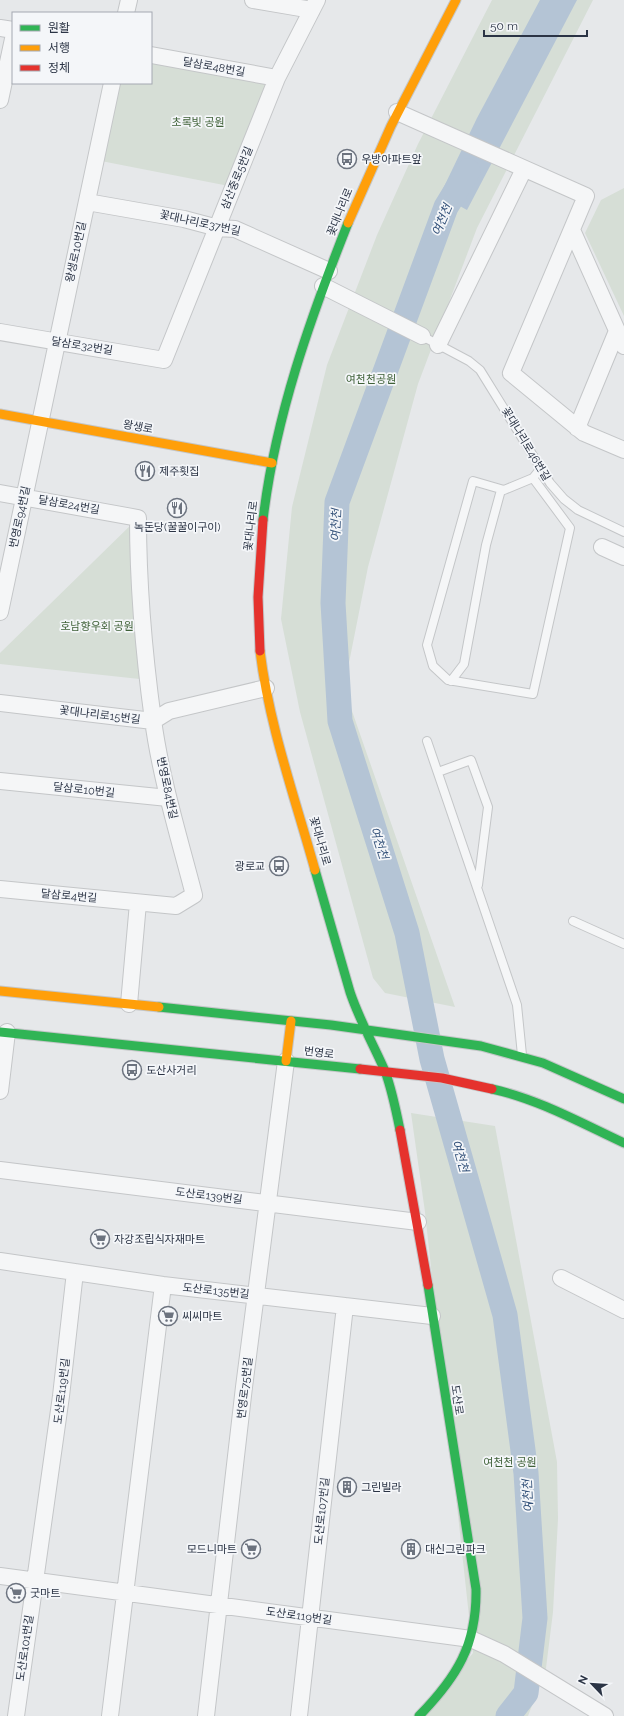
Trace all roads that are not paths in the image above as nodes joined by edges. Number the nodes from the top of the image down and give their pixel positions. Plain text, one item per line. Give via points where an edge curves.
1 (129, 0) edge
2 (253, 0) edge
3 (456, 0) edge
4 (314, 5) edge
5 (126, 12) edge
6 (0, 28) edge
7 (12, 30) edge
8 (12, 44) edge
9 (152, 56) edge
10 (277, 78) junction
11 (112, 84) edge
12 (0, 100) edge
13 (397, 112) junction
14 (524, 170) junction
15 (87, 202) junction
16 (218, 228) junction
17 (572, 230) junction
18 (330, 271) junction
19 (323, 286) junction
20 (617, 331) junction
21 (0, 332) edge
22 (422, 336) joint
23 (58, 343) junction
24 (438, 345) junction
25 (624, 346) edge
26 (164, 360) joint
27 (0, 414) edge
28 (41, 421) junction
29 (578, 428) junction
30 (624, 450) edge
31 (272, 462) junction
32 (541, 468) junction
33 (533, 478) junction
34 (501, 490) junction
35 (0, 493) edge
36 (24, 497) junction
37 (138, 518) joint
38 (624, 532) edge
39 (602, 547) dead end
40 (624, 557) edge
41 (0, 612) edge
42 (451, 681) junction
43 (266, 688) junction
44 (0, 703) edge
45 (153, 721) junction
46 (427, 741) dead end
47 (438, 772) junction
48 (0, 781) edge
49 (168, 798) junction
50 (0, 889) edge
51 (478, 889) junction
52 (138, 903) junction
53 (573, 921) dead end
54 (624, 944) edge
55 (0, 991) edge
56 (129, 1004) junction
57 (291, 1021) junction
58 (364, 1029) junction
59 (3, 1032) edge
60 (522, 1056) junction
61 (286, 1061) junction
62 (385, 1072) junction
63 (0, 1091) edge
64 (624, 1098) edge
65 (624, 1143) edge
66 (0, 1170) edge
67 (269, 1204) junction
68 (418, 1222) junction
69 (0, 1261) edge
70 (75, 1272) junction
71 (560, 1278) dead end
72 (163, 1285) junction
73 (257, 1295) junction
74 (345, 1306) junction
75 (624, 1310) edge
76 (432, 1316) junction
77 (0, 1576) edge
78 (35, 1581) junction
79 (126, 1593) junction
80 (220, 1605) junction
81 (310, 1617) junction
82 (471, 1639) junction
83 (16, 1716) edge
84 (110, 1716) edge
85 (206, 1716) edge
86 (299, 1716) edge
87 (419, 1716) edge
88 (606, 1716) edge

1 - 5 street
2 - 4 street
3 - 13 main road, 꽃대나리로
4 - 10 street, 삼산중로5번길
6 - 7 street
8 - 12 street
9 - 10 street, 달삼로48번길
10 - 16 street, 삼산중로5번길
11 - 15 street, 왕생로10번길
13 - 14 street
13 - 18 main road, 꽃대나리로 via 372,165
14 - 17 street via 586,196
14 - 24 street
15 - 16 street, 꽃대나리로37번길 via 184,218
15 - 23 street, 왕생로10번길
16 - 18 street, 꽃대나리로37번길 via 235,229
16 - 26 street, 삼산중로5번길
17 - 20 street
17 - 29 street via 510,373
18 - 19 main road, 꽃대나리로
19 - 22 street
19 - 31 main road, 꽃대나리로 via 288,393
20 - 25 street
20 - 29 street
21 - 23 street, 달삼로32번길
22 - 24 lane, 꽃대나리로46번길
23 - 26 street, 달삼로32번길
23 - 28 street, 왕생로10번길
24 - 32 lane, 꽃대나리로46번길 via 469,361 480,370
27 - 28 main road, 왕생로
28 - 31 main road, 왕생로
28 - 36 street, 번영로94번길
29 - 30 street
31 - 43 main road, 꽃대나리로 via 258,562 260,650
32 - 33 lane
32 - 38 lane, 꽃대나리로46번길 via 564,500 578,510
33 - 34 lane
33 - 42 lane via 570,528 533,694
34 - 42 lane via 486,545 464,664
34 - 42 lane via 473,481 427,645 433,666
35 - 36 street, 달삼로24번길
36 - 37 street, 달삼로24번길
36 - 41 street, 번영로94번길
37 - 45 street, 번영로84번길 via 138,569
39 - 40 street
43 - 45 street, 꽃대나리로15번길 via 169,711
43 - 58 main road, 꽃대나리로 via 348,985
44 - 45 street, 꽃대나리로15번길
45 - 49 street, 번영로84번길
46 - 47 lane
47 - 51 lane
47 - 51 lane via 471,760 488,807
48 - 49 street, 달삼로10번길
49 - 52 street, 번영로84번길 via 194,895 176,906
50 - 52 street, 달삼로4번길
51 - 60 lane via 517,1005
52 - 56 street
53 - 54 lane
55 - 56 main road
56 - 57 main road
57 - 58 main road
57 - 61 main road
58 - 60 main road via 481,1046
58 - 62 main road, 꽃대나리로
59 - 61 main road, 번영로
59 - 63 street
60 - 64 main road via 579,1077
61 - 62 main road, 번영로
61 - 67 street, 번영로75번길
62 - 65 main road, 번영로 via 480,1085 532,1101
62 - 68 main road, 도산로 via 395,1104
66 - 67 street, 도산로139번길
67 - 68 street, 도산로139번길
67 - 73 street, 번영로75번길
68 - 76 main road, 도산로
69 - 70 street, 도산로135번길
70 - 72 street, 도산로135번길
70 - 78 street, 도산로119번길 via 62,1396
71 - 75 street
72 - 73 street, 도산로135번길
72 - 79 street
73 - 74 street, 도산로135번길
73 - 80 street, 번영로75번길
74 - 76 street, 도산로135번길
74 - 81 street, 도산로107번길
76 - 82 main road, 도산로 via 476,1588 476,1614
77 - 78 street, 도산로119번길
78 - 79 street, 도산로119번길
78 - 83 street, 도산로101번길
79 - 80 street, 도산로119번길
79 - 84 street
80 - 81 street, 도산로119번길
80 - 85 street, 번영로75번길
81 - 82 street, 도산로119번길
81 - 86 street, 도산로107번길
82 - 87 main road, 도산로 via 459,1669 440,1695
82 - 88 street, 도산로119번길 via 504,1654

